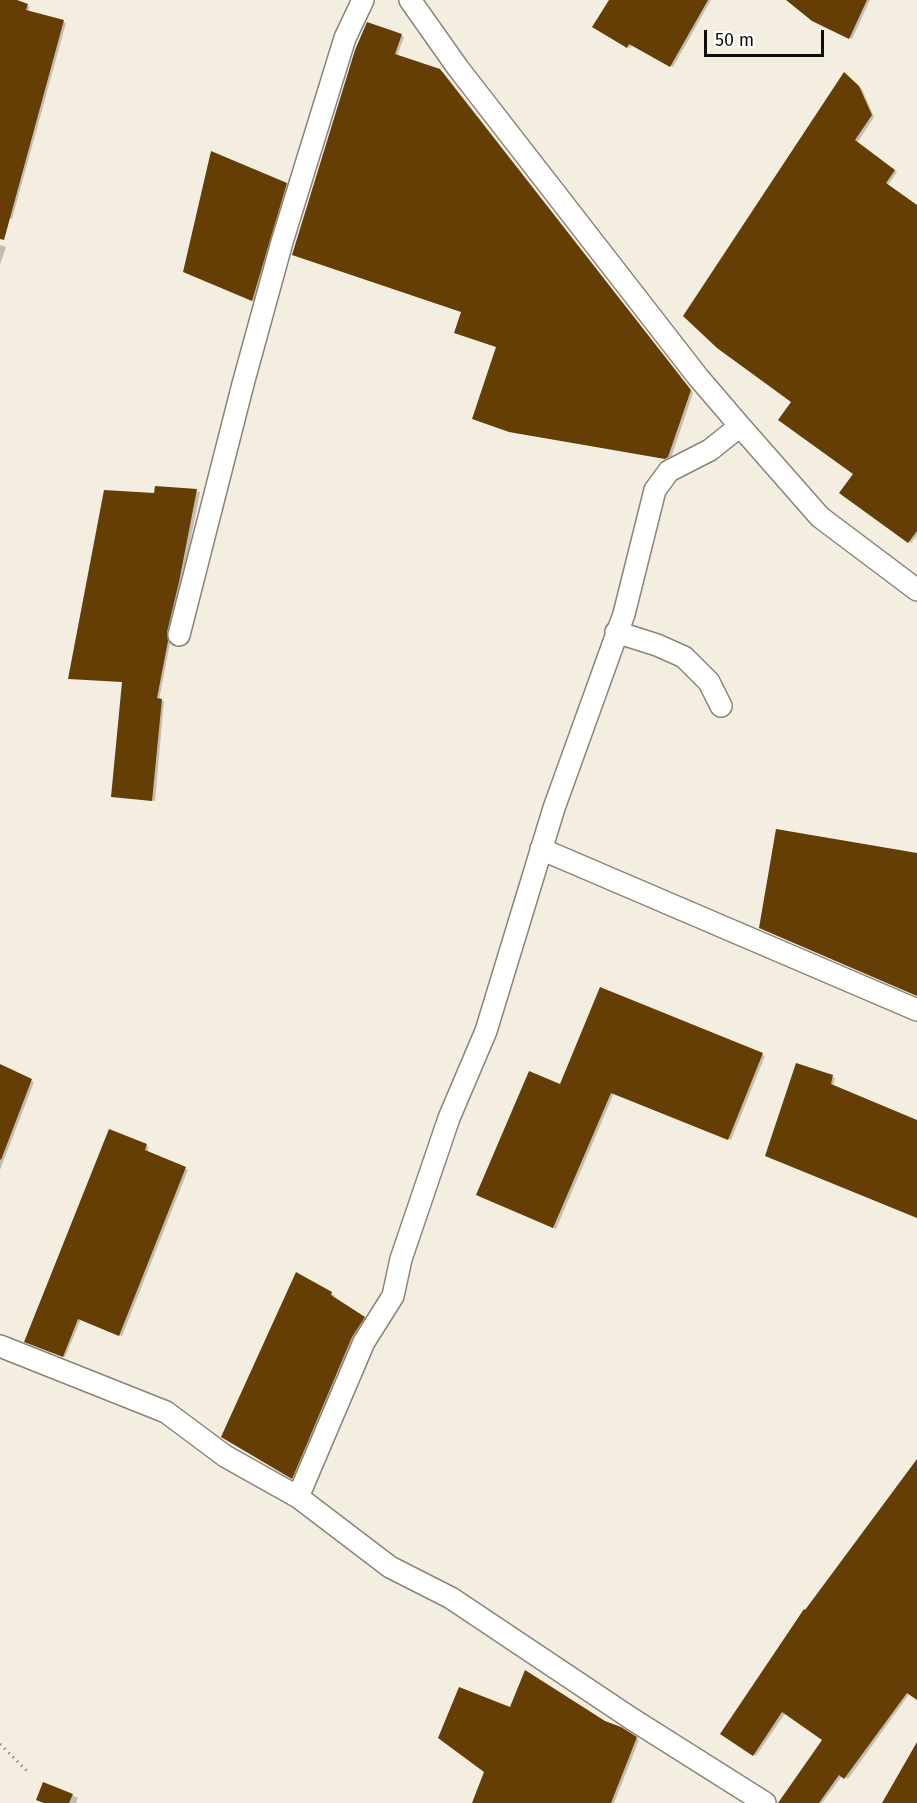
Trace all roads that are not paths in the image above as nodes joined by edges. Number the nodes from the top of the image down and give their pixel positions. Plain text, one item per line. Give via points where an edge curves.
1 (363, 0) edge
2 (410, 0) edge
3 (740, 426) junction
4 (917, 590) edge
5 (616, 632) junction
6 (179, 635) dead end
7 (721, 706) dead end
8 (541, 849) junction
9 (917, 1010) edge
10 (0, 1346) edge
11 (298, 1497) junction
12 (765, 1803) edge

1 - 6 street via 345,38 282,242
2 - 3 street via 465,77
3 - 4 street via 820,517
3 - 5 street via 710,450 669,471 655,490
5 - 7 street via 684,657 709,681
5 - 8 street
8 - 9 street
8 - 11 street via 486,1031 449,1118 401,1259 393,1296 364,1342
10 - 11 street via 166,1412 225,1456
11 - 12 street via 390,1568 451,1598

